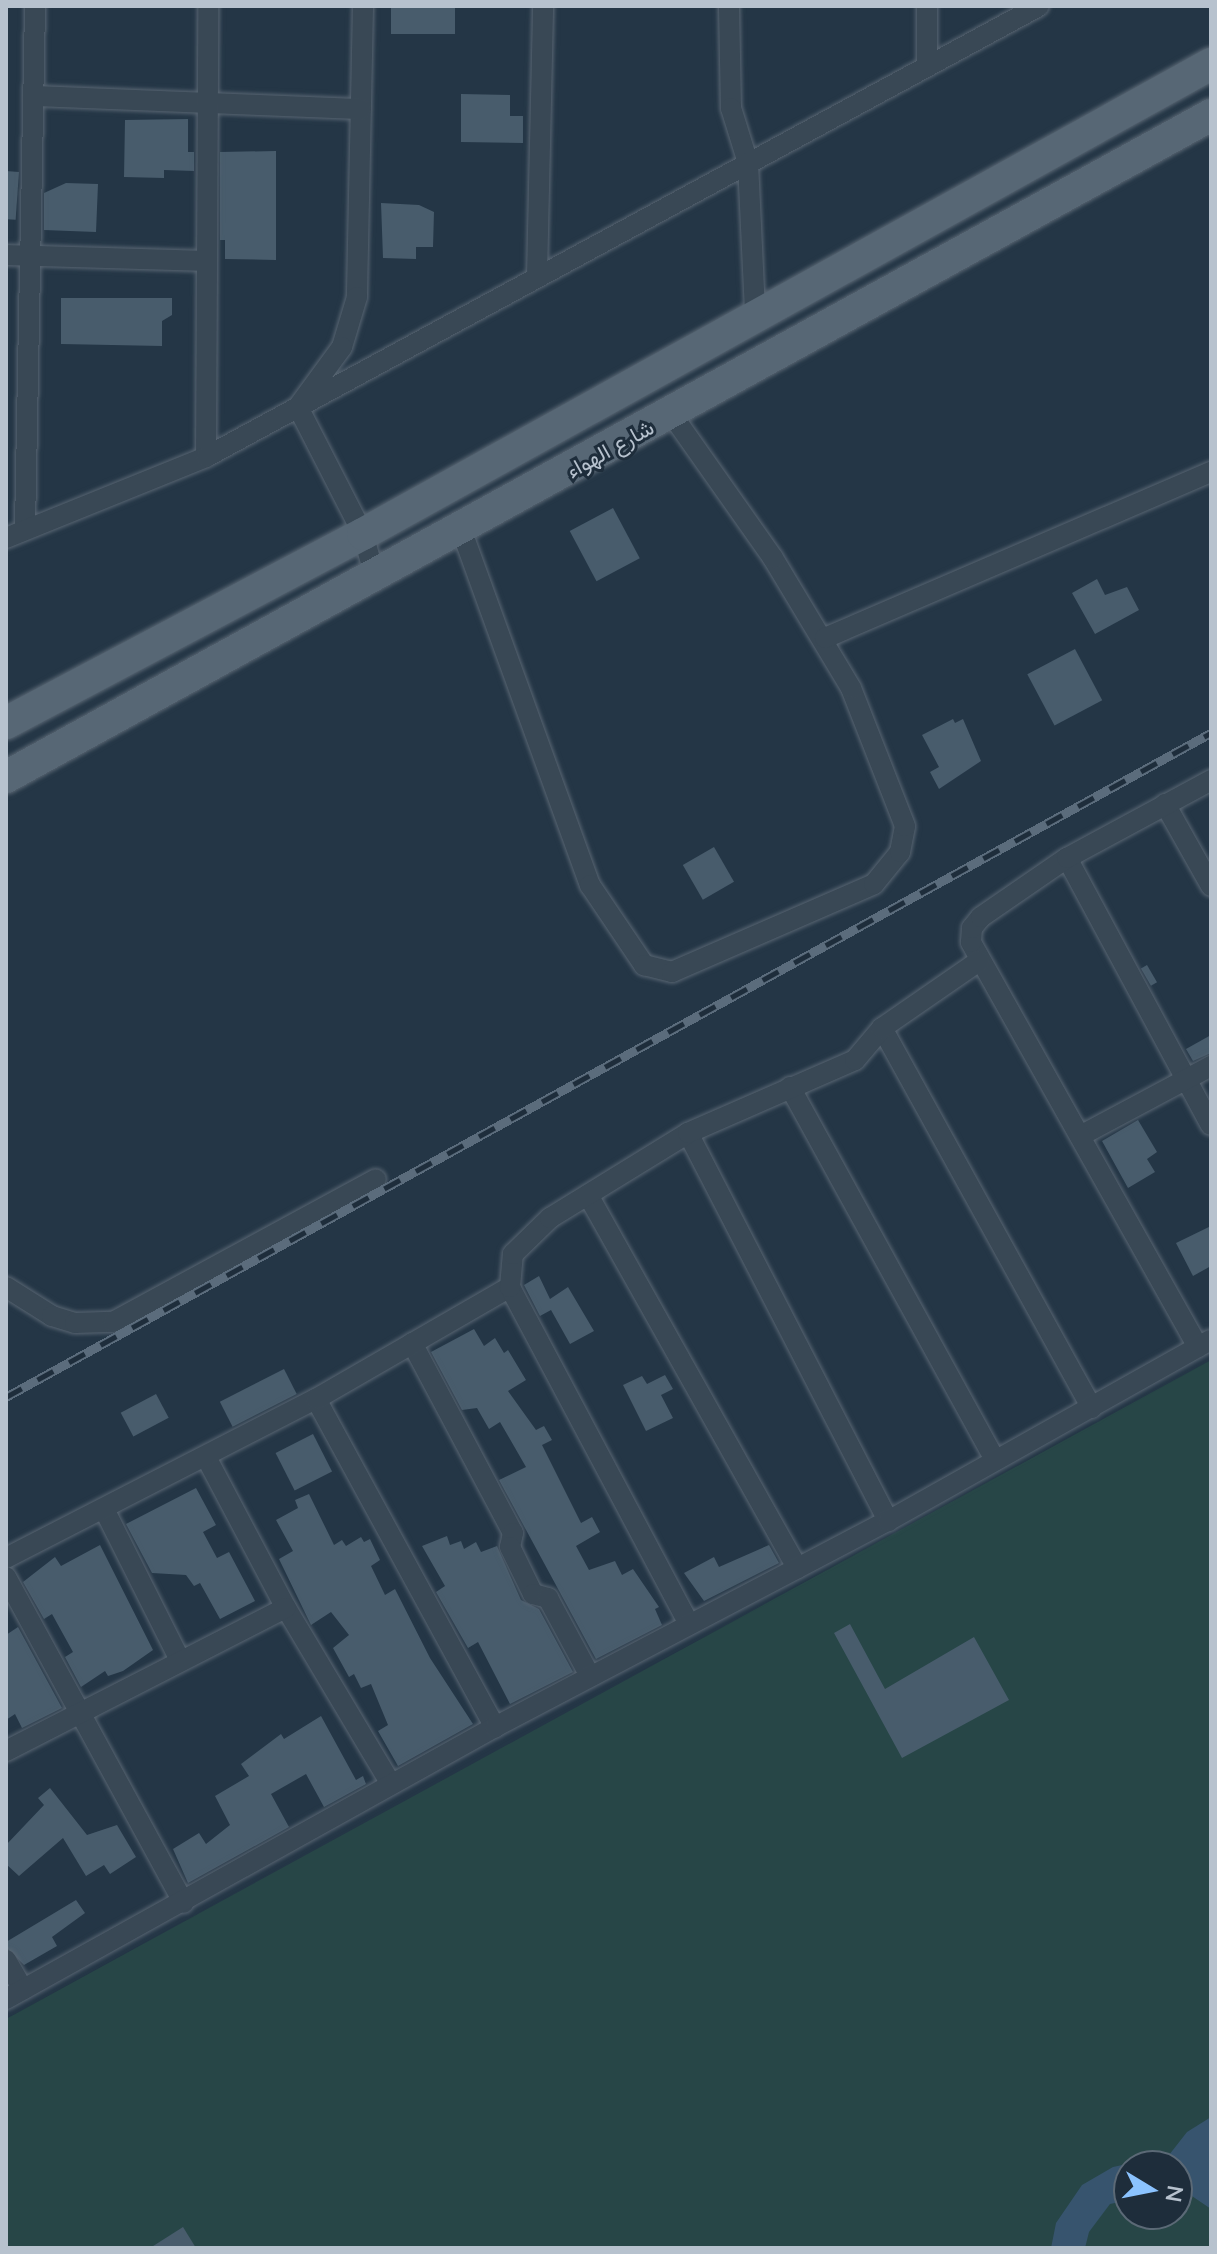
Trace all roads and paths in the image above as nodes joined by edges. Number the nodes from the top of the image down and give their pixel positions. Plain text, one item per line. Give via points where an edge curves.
1 (35, 6) edge
2 (208, 6) edge
3 (363, 6) edge
4 (543, 6) edge
5 (729, 6) edge
6 (927, 6) edge
7 (1039, 6) edge
8 (1211, 64) edge
9 (927, 66) junction
10 (33, 96) junction
11 (208, 103) junction
12 (361, 109) junction
13 (1211, 115) edge
14 (748, 163) junction
15 (6, 255) edge
16 (28, 256) junction
17 (207, 261) junction
18 (537, 276) junction
19 (755, 313) junction
20 (298, 407) junction
21 (672, 415) junction
22 (206, 457) junction
23 (1211, 472) edge
24 (25, 528) junction
25 (461, 529) junction
26 (363, 534) junction
27 (6, 538) edge
28 (375, 577) junction
29 (825, 638) junction
30 (6, 723) edge
31 (6, 777) edge
32 (1211, 780) edge
33 (1165, 804) junction
34 (1067, 858) junction
35 (1211, 886) edge
36 (979, 961) junction
37 (882, 1028) junction
38 (1211, 1066) edge
39 (1186, 1080) junction
40 (790, 1087) junction
41 (1211, 1125) edge
42 (688, 1133) junction
43 (1080, 1136) junction
44 (376, 1179) dead end
45 (588, 1195) junction
46 (6, 1287) edge
47 (510, 1287) junction
48 (412, 1343) junction
49 (1204, 1343) edge
50 (316, 1399) junction
51 (1092, 1408) junction
52 (206, 1457) junction
53 (995, 1460) junction
54 (104, 1509) junction
55 (888, 1521) junction
56 (6, 1558) edge
57 (797, 1568) junction
58 (6, 1577) edge
59 (286, 1608) junction
60 (689, 1624) junction
61 (180, 1660) junction
62 (590, 1676) junction
63 (83, 1714) junction
64 (495, 1727) junction
65 (6, 1751) edge
66 (391, 1784) junction
67 (184, 1903) junction
68 (6, 1960) edge
69 (14, 1995) edge

1 - 10 street
2 - 11 street
3 - 12 street
4 - 18 street
5 - 14 street via 731,108
6 - 9 street
7 - 9 street
8 - 19 main road
9 - 14 street
10 - 11 street
10 - 16 street
11 - 12 street
11 - 17 street
12 - 20 street via 357,297 342,347
13 - 21 main road, شارع الهواء
14 - 18 street
14 - 19 street
15 - 16 street
16 - 17 street
16 - 24 street
17 - 22 street
18 - 20 street
19 - 26 main road
20 - 22 street
20 - 26 street
21 - 25 main road, شارع الهواء
21 - 29 street
22 - 24 street
23 - 29 street
24 - 27 street
25 - 28 main road, شارع الهواء
25 - 29 street via 590,885 633,955 658,972 672,972 874,884 900,852 905,826 851,688
26 - 28 street
26 - 30 main road
28 - 31 main road, شارع الهواء
32 - 33 street
33 - 34 street
33 - 35 street
34 - 36 street via 981,917 972,928 971,942
34 - 39 street
36 - 37 street
36 - 43 street
37 - 40 street via 855,1060
37 - 51 street
38 - 39 street
39 - 41 street
39 - 43 street
40 - 42 street
40 - 53 street
42 - 45 street
42 - 55 street
43 - 49 street
44 - 46 street via 113,1322 75,1323 52,1316
45 - 47 street via 525,1238 513,1254
45 - 57 street
47 - 48 street
47 - 60 street
48 - 50 street
48 - 62 street via 513,1533 510,1547 533,1594 548,1598
49 - 51 street
50 - 52 street
50 - 64 street
51 - 53 street
52 - 54 street
52 - 59 street
53 - 55 street
54 - 56 street
54 - 61 street
55 - 57 street
57 - 60 street
58 - 63 street
59 - 61 street
59 - 66 street
60 - 62 street
61 - 63 street
62 - 64 street
63 - 65 street
63 - 67 street
64 - 66 street
66 - 67 street
67 - 69 street
68 - 69 street

